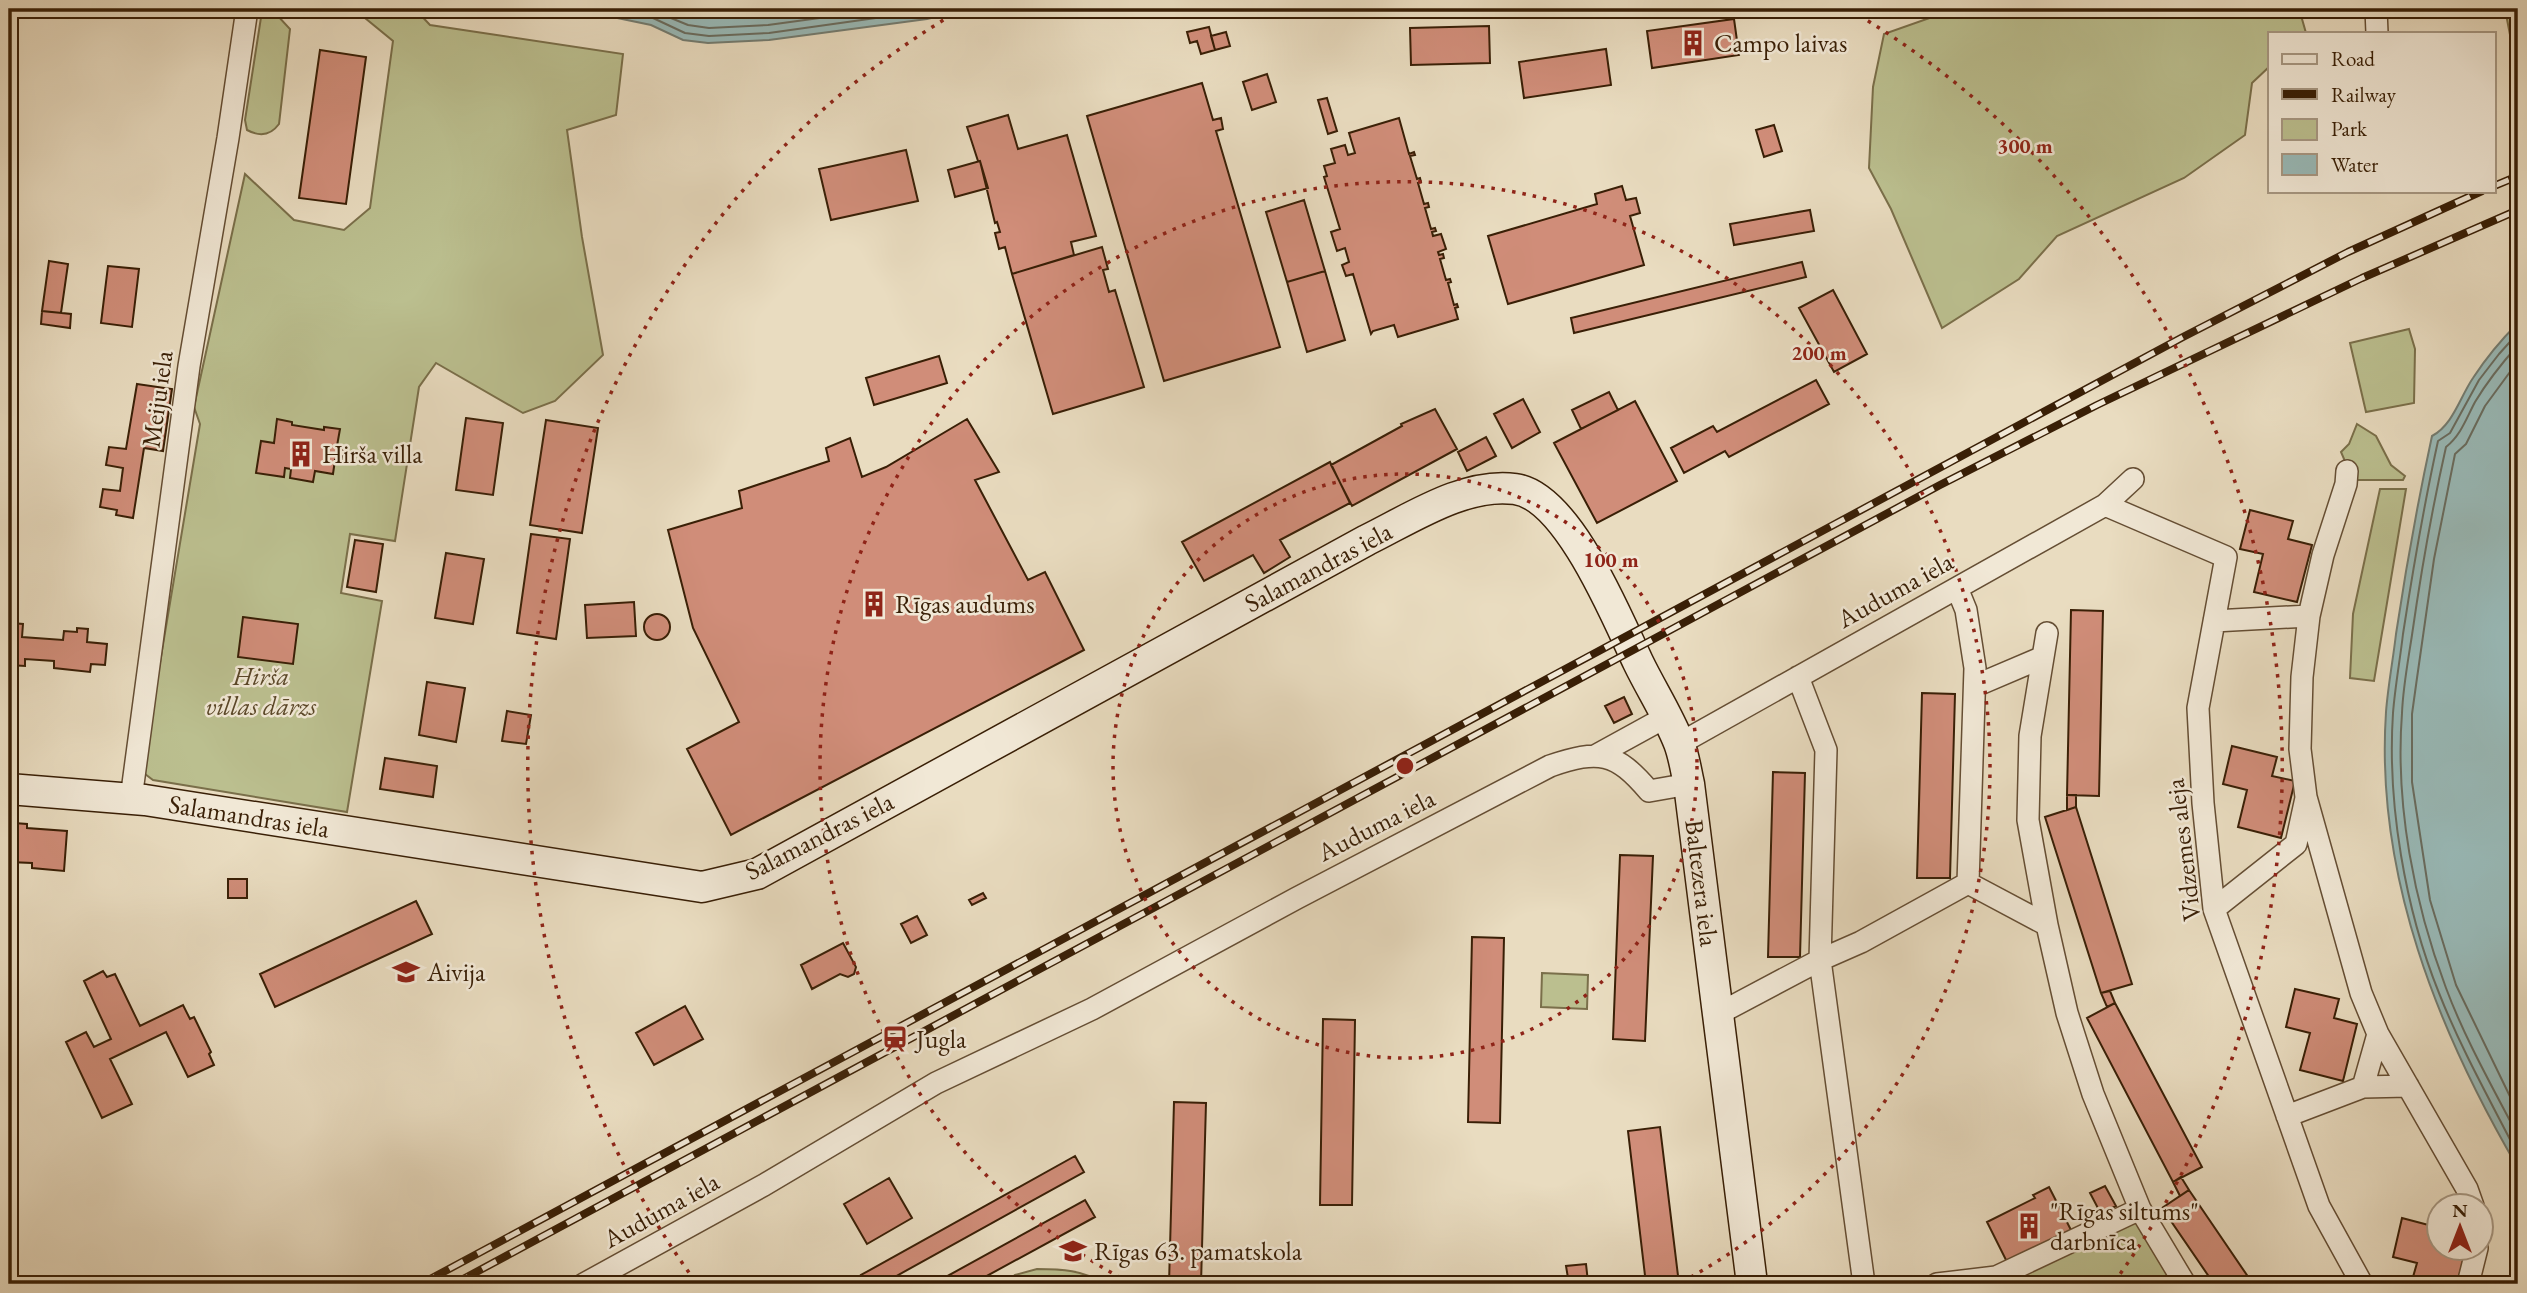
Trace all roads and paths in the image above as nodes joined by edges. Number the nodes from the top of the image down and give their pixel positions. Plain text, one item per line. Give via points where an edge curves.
1 (247, 9) edge
2 (2376, 9) edge
3 (2376, 32) edge
4 (2347, 471) dead end
5 (2133, 479) dead end
6 (2105, 505) junction
7 (1555, 513) joint
8 (1958, 588) junction
9 (2309, 616) junction
10 (2214, 621) junction
11 (2047, 633) dead end
12 (2043, 657) junction
13 (1798, 677) junction
14 (1975, 686) junction
15 (1666, 717) junction
16 (1679, 744) junction
17 (1595, 756) junction
18 (1689, 784) junction
19 (9, 789) edge
20 (2306, 797) junction
21 (131, 799) junction
22 (1968, 883) junction
23 (2214, 909) junction
24 (2047, 925) junction
25 (1820, 960) junction
26 (1718, 1014) junction
27 (2378, 1034) junction
28 (2408, 1086) junction
29 (2363, 1087) junction
30 (2287, 1116) junction
31 (2465, 1192) edge
32 (2140, 1209) junction
33 (2474, 1262) edge
34 (584, 1284) edge
35 (1752, 1284) edge
36 (1864, 1284) edge
37 (1937, 1284) edge
38 (2185, 1284) edge
39 (2362, 1284) edge
40 (2468, 1284) edge

1 - 21 street, Meiju iela via 189,366
2 - 3 street
4 - 9 street
5 - 6 street, Auduma iela
6 - 8 street, Auduma iela
6 - 10 street, Vidzemes aleja via 2226,557
7 - 15 street, Baltezera iela via 1594,569
7 - 21 street, Salamandras iela via 1535,496 1517,489 1459,495 1367,540 757,874 702,887
8 - 13 street, Auduma iela
8 - 14 street via 1966,610
9 - 10 street
9 - 20 street via 2300,748
10 - 23 street, Vidzemes aleja via 2198,708
11 - 12 street
12 - 14 street
12 - 24 street via 2030,736 2028,820
13 - 16 street, Auduma iela
13 - 25 street via 1826,750
14 - 22 street
15 - 16 street, Baltezera iela
15 - 17 street
16 - 18 street, Baltezera iela
17 - 18 street via 1616,760 1649,791
17 - 34 street, Auduma iela via 1550,766 1092,1009 936,1083
18 - 26 street, Baltezera iela
19 - 21 street, Salamandras iela
20 - 23 street via 2296,844
20 - 27 street via 2361,993
22 - 24 street
22 - 25 street
23 - 30 street, Vidzemes aleja
24 - 32 street via 2067,1013 2093,1094
25 - 26 street
25 - 36 street
26 - 35 street, Baltezera iela
27 - 28 street
27 - 29 street
28 - 29 street
28 - 31 street
29 - 30 street
30 - 39 street, Vidzemes aleja via 2319,1206
32 - 37 street via 1996,1277
32 - 38 street
33 - 40 street

